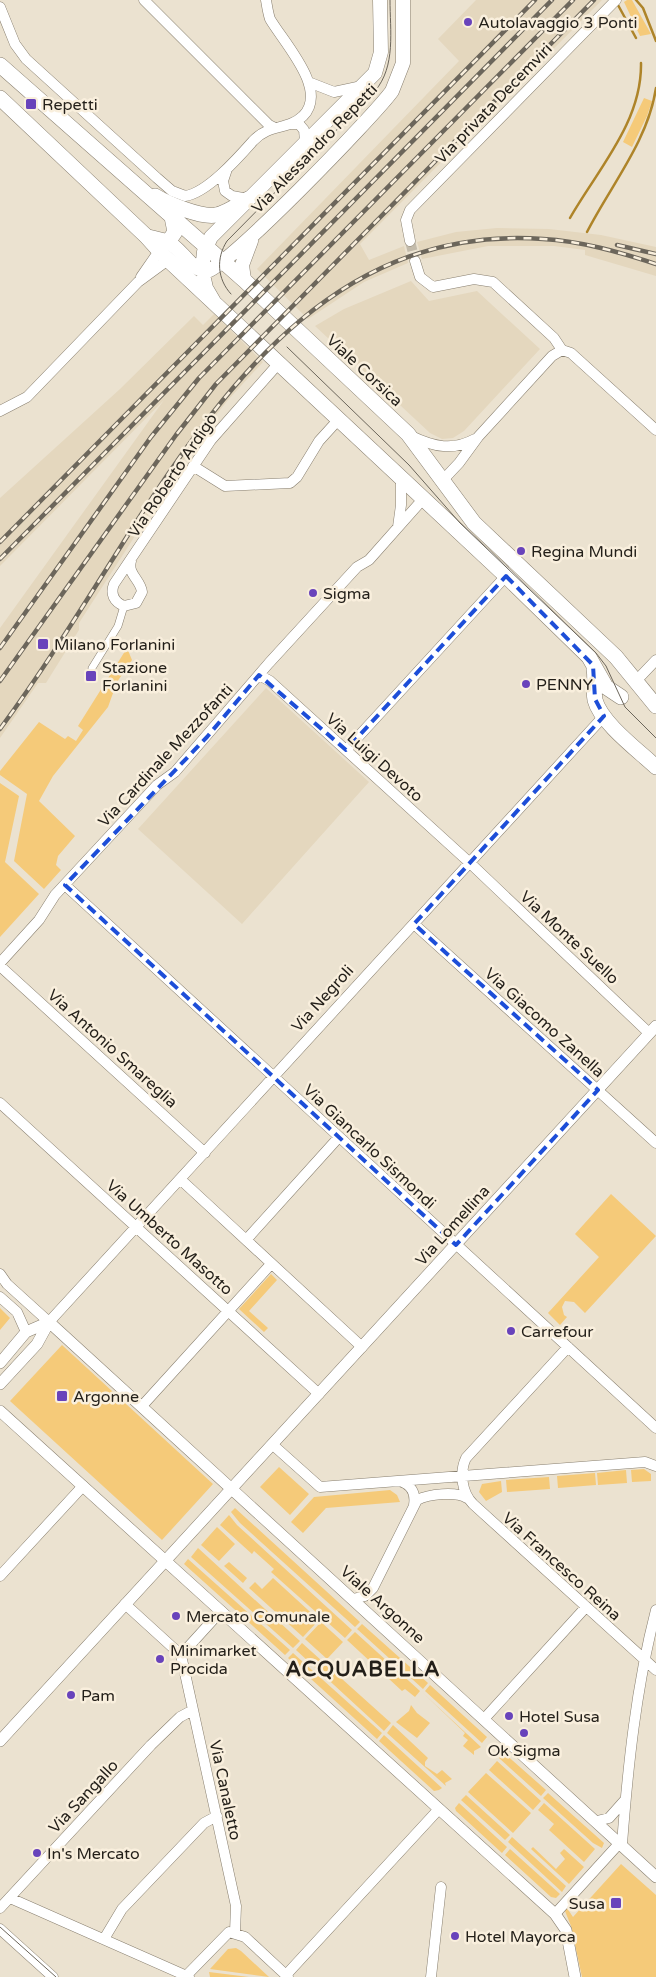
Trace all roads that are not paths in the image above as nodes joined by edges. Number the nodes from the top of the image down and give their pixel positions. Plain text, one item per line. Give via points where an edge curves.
1 (144, 0) edge
2 (266, 0) edge
3 (380, 0) edge
4 (403, 0) edge
5 (616, 0) edge
6 (0, 7) edge
7 (0, 65) edge
8 (0, 79) edge
9 (311, 83) junction
10 (363, 86) junction
11 (0, 98) edge
12 (61, 119) junction
13 (292, 124) junction
14 (277, 127) junction
15 (300, 148) junction
16 (227, 168) junction
17 (125, 175) junction
18 (248, 199) junction
19 (172, 217) junction
20 (262, 227) junction
21 (409, 237) tunnel mouth
22 (206, 247) junction
23 (165, 251) junction
24 (415, 261) tunnel mouth
25 (223, 262) junction
26 (202, 270) junction
27 (244, 280) junction
28 (216, 305) junction
29 (562, 350) junction
30 (279, 363) junction
31 (0, 411) edge
32 (340, 419) junction
33 (656, 430) edge
34 (408, 434) junction
35 (478, 437) junction
36 (193, 466) junction
37 (400, 476) junction
38 (443, 480) junction
39 (424, 498) junction
40 (398, 528) junction
41 (131, 562) junction
42 (506, 576) junction
43 (124, 606) junction
44 (656, 660) edge
45 (593, 665) junction
46 (92, 668) dead end
47 (259, 675) junction
48 (636, 681) junction
49 (621, 697) junction
50 (656, 706) edge
51 (604, 716) junction
52 (346, 750) junction
53 (656, 767) edge
54 (470, 863) junction
55 (65, 885) junction
56 (414, 924) junction
57 (0, 964) edge
58 (653, 1030) edge
59 (274, 1078) junction
60 (598, 1090) junction
61 (0, 1103) edge
62 (339, 1137) junction
63 (656, 1143) edge
64 (205, 1152) junction
65 (180, 1179) junction
66 (137, 1227) junction
67 (246, 1240) junction
68 (456, 1245) junction
69 (271, 1264) junction
70 (0, 1274) edge
71 (0, 1296) edge
72 (228, 1311) junction
73 (49, 1322) junction
74 (26, 1332) junction
75 (362, 1347) junction
76 (568, 1347) junction
77 (1, 1359) edge
78 (0, 1384) edge
79 (319, 1394) junction
80 (142, 1406) junction
81 (0, 1411) edge
82 (656, 1428) edge
83 (272, 1445) junction
84 (656, 1466) edge
85 (463, 1475) junction
86 (398, 1481) junction
87 (83, 1486) junction
88 (233, 1489) junction
89 (467, 1498) junction
90 (414, 1505) junction
91 (165, 1560) junction
92 (0, 1576) edge
93 (353, 1598) junction
94 (125, 1604) junction
95 (586, 1608) junction
96 (656, 1610) edge
97 (221, 1612) junction
98 (181, 1655) junction
99 (643, 1659) junction
100 (656, 1670) edge
101 (193, 1710) junction
102 (484, 1719) junction
103 (0, 1741) edge
104 (625, 1799) junction
105 (439, 1809) junction
106 (217, 1816) junction
107 (597, 1822) junction
108 (622, 1844) junction
109 (656, 1877) edge
110 (441, 1887) dead end
111 (10, 1898) junction
112 (0, 1908) edge
113 (555, 1914) junction
114 (0, 1929) edge
115 (235, 1932) junction
116 (104, 1939) junction
117 (187, 1976) edge
118 (287, 1976) edge
119 (53, 1977) edge
120 (432, 1977) edge
121 (575, 1977) edge

1 - 14 street via 269,125
2 - 9 street via 269,16
3 - 10 main road, Via Alessandro Repetti via 381,52 378,68
4 - 20 main road, Via Alessandro Repetti via 402,70 388,98
5 - 21 street, Via privata Decemviri via 414,206 407,216
6 - 16 street, Via Alessandro Repetti via 15,44 26,59 172,192 185,196 193,194
7 - 12 main road
8 - 12 main road via 14,84
9 - 10 street, Via Alessandro Repetti via 334,92
9 - 13 street, Via Alessandro Repetti via 308,108
10 - 15 main road, Via Alessandro Repetti
11 - 23 main road
12 - 17 main road
13 - 14 street, Via Alessandro Repetti
13 - 15 street, Via Alessandro Repetti via 298,124 304,130 305,141
14 - 16 street, Via Alessandro Repetti via 261,133
15 - 18 main road, Via Alessandro Repetti
16 - 18 street, Via Alessandro Repetti via 223,181 225,191
17 - 18 main road via 163,200 202,214 221,214
17 - 19 main road, Viale Corsica
18 - 22 main road, Via Alessandro Repetti
19 - 22 main road, Viale Corsica
19 - 23 main road via 175,232
20 - 25 main road, Via Alessandro Repetti
20 - 27 main road via 244,256 241,267
22 - 25 main road, Viale Corsica
22 - 26 main road
23 - 26 main road
23 - 28 main road
23 - 31 street via 27,397
24 - 29 street via 420,277 433,287 474,279 493,282 554,338
25 - 26 main road via 213,270
25 - 27 main road, Viale Corsica
26 - 28 main road via 206,288
27 - 34 main road, Viale Corsica
28 - 30 main road
29 - 33 street via 571,353
29 - 35 street via 552,356
30 - 32 main road
30 - 36 street, Via Roberto Ardigò via 224,424
32 - 36 street via 319,441 290,483 225,486
32 - 37 main road
34 - 35 street, Viale Corsica via 431,446 443,447 465,444
34 - 38 main road
35 - 38 street
36 - 41 street, Via Roberto Ardigò
37 - 39 main road
37 - 40 street
38 - 39 main road
38 - 48 main road via 474,522 616,657
39 - 40 street, Via Cardinale Mezzofanti
39 - 42 main road
40 - 47 street, Via Cardinale Mezzofanti via 369,560 357,567
41 - 43 street, Via Roberto Ardigò via 112,588 114,599
41 - 43 street, Via Roberto Ardigò via 130,567 142,592 136,603
42 - 45 main road via 581,649
42 - 52 street
43 - 46 street via 118,626
44 - 48 street
45 - 49 main road via 606,687
45 - 51 main road via 595,699
47 - 52 street, Via Luigi Devoto via 270,681
47 - 55 street, Via Cardinale Mezzofanti via 175,772 157,785
48 - 49 main road, Via Negroli
48 - 50 main road
49 - 51 main road, Via Negroli
51 - 53 main road
51 - 54 street, Via Negroli
52 - 54 street, Via Luigi Devoto
54 - 56 street, Via Negroli
54 - 58 street, Via Monte Suello
55 - 57 street, Via Cardinale Mezzofanti via 37,923
55 - 59 street, Via Giancarlo Sismondi
56 - 59 street, Via Negroli
56 - 60 street, Via Giacomo Zanella
57 - 64 street, Via Antonio Smareglia
58 - 60 street, Via Lomellina
59 - 62 street, Via Giancarlo Sismondi
59 - 64 street, Via Negroli
60 - 63 street, Via Giacomo Zanella
60 - 68 street, Via Lomellina
61 - 66 street, Via Umberto Masotto
62 - 67 street
62 - 68 street, Via Giancarlo Sismondi
64 - 65 street, Via Negroli
65 - 66 street, Via Negroli
65 - 67 street
66 - 72 street, Via Umberto Masotto
66 - 73 street, Via Negroli
67 - 69 street
68 - 75 street, Via Lomellina
68 - 76 street, Via Giancarlo Sismondi
69 - 72 street
69 - 75 street
70 - 73 street
71 - 74 street via 17,1312
72 - 79 street, Via Umberto Masotto
72 - 80 street
73 - 74 street
73 - 78 street via 38,1344
73 - 80 street, Viale Argonne
74 - 77 street
75 - 79 street, Via Lomellina
76 - 82 street, Via Giancarlo Sismondi
76 - 85 street via 466,1458
79 - 83 street, Via Lomellina
80 - 88 street, Viale Argonne
81 - 87 street
83 - 86 street via 320,1487
83 - 88 street, Via Lomellina
84 - 85 street via 645,1462
85 - 86 street
85 - 89 street
86 - 90 street via 411,1487
87 - 91 street
87 - 92 street
88 - 91 street
88 - 93 street, Viale Argonne
89 - 90 street via 457,1494 426,1497
89 - 95 street, Via Francesco Reina
90 - 93 street via 373,1588 365,1596
91 - 94 street
91 - 97 street
93 - 102 street, Viale Argonne
94 - 98 street
94 - 103 street
95 - 99 street, Via Francesco Reina
95 - 102 street
96 - 99 street
97 - 98 street
97 - 105 street
98 - 101 street, Via Canaletto
99 - 100 street, Via Francesco Reina
99 - 104 street
101 - 106 street, Via Canaletto
101 - 111 street, Via Sangallo via 180,1717 151,1745
102 - 107 street, Viale Argonne
104 - 107 street via 615,1814
104 - 108 street
105 - 113 street
105 - 118 street
106 - 115 street, Via Canaletto via 236,1906
106 - 116 street via 204,1823 122,1909
107 - 108 street, Viale Argonne
108 - 109 street, Viale Argonne
108 - 113 street
110 - 120 street
111 - 112 street, Via Sangallo
111 - 116 street
113 - 121 street via 566,1930
114 - 119 street
115 - 117 street via 225,1934
115 - 118 street via 245,1937
116 - 117 street

